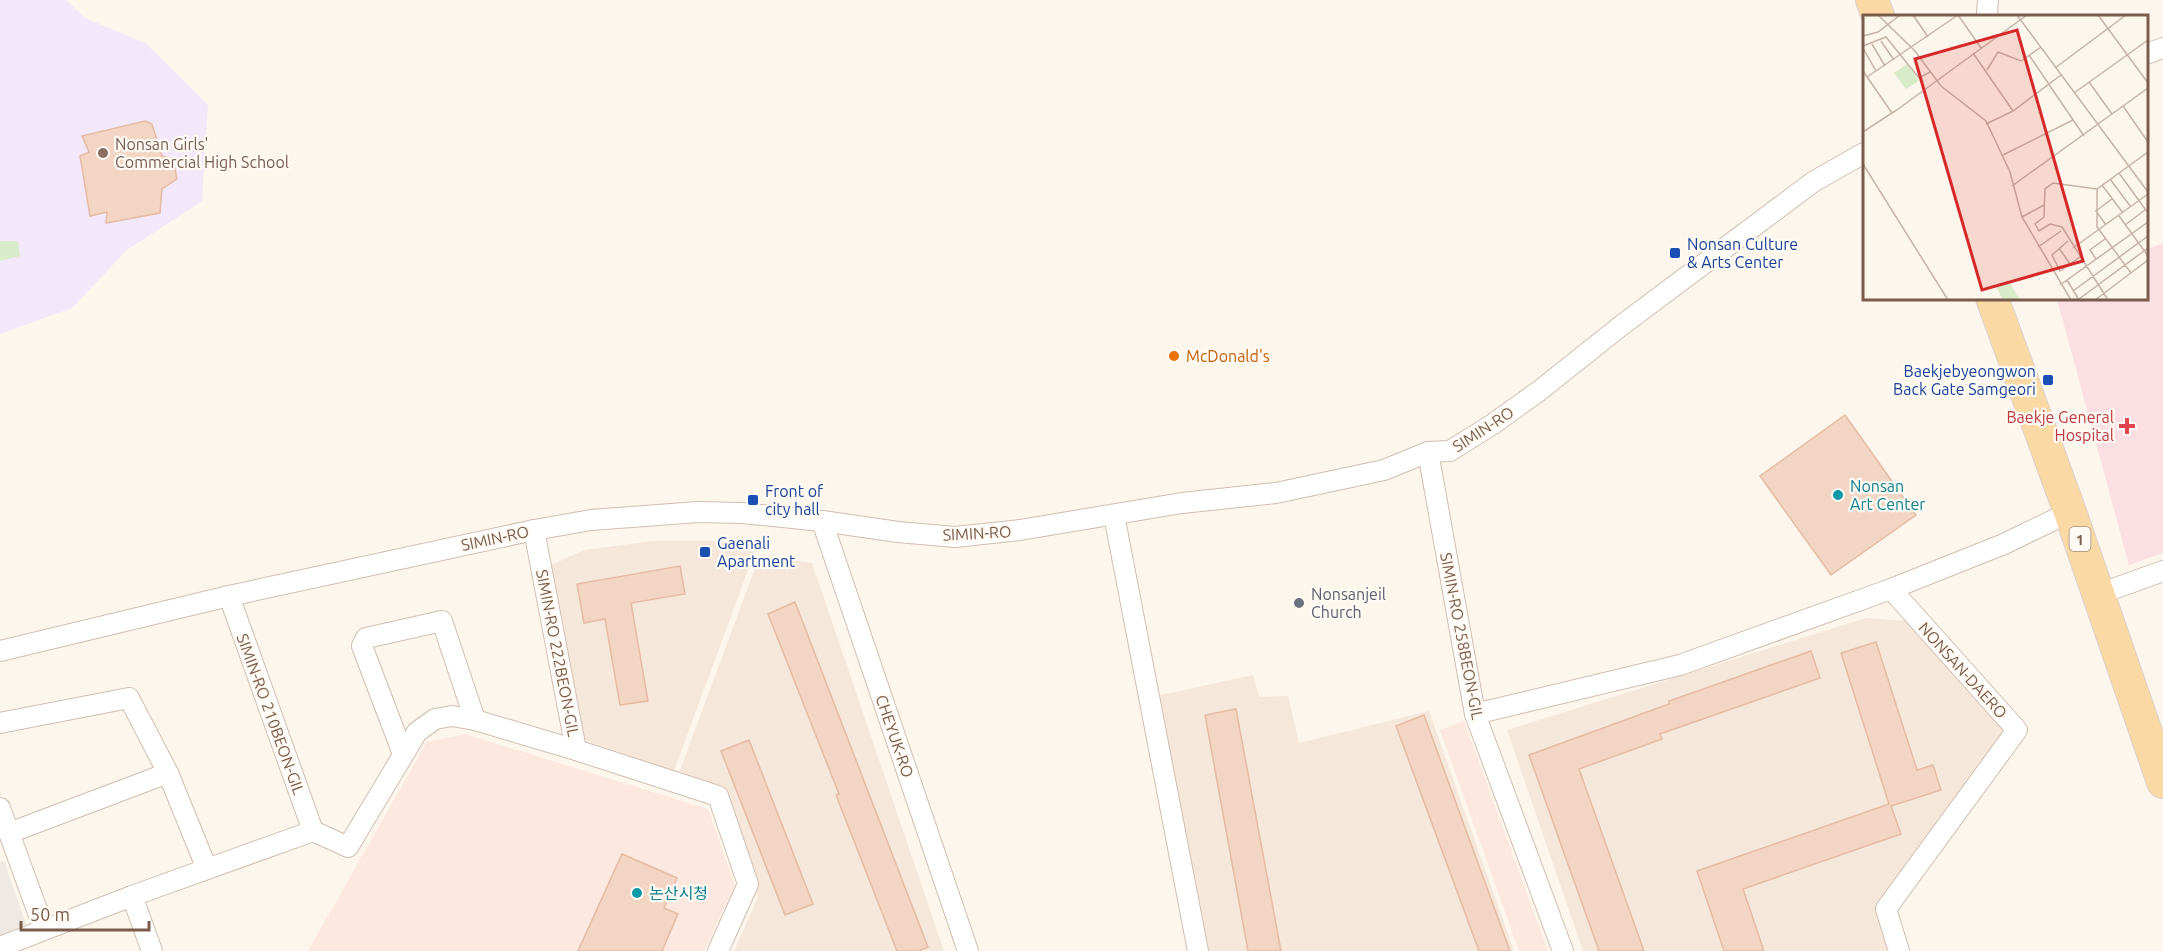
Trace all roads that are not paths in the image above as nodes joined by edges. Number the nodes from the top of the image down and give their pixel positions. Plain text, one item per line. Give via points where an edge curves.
1 (1872, 0) edge
2 (1887, 0) edge
3 (1878, 15) edge
4 (1893, 15) edge
5 (2163, 48) edge
6 (2148, 53) edge
7 (1863, 154) edge
8 (1993, 300) edge
9 (1428, 452) junction
10 (2070, 512) junction
11 (1114, 515) junction
12 (822, 521) junction
13 (534, 530) junction
14 (2163, 572) edge
15 (1891, 589) junction
16 (2098, 594) junction
17 (229, 596) junction
18 (0, 651) edge
19 (1475, 714) junction
20 (475, 720) junction
21 (0, 723) edge
22 (576, 750) junction
23 (403, 754) junction
24 (168, 773) junction
25 (2163, 782) edge
26 (0, 808) edge
27 (313, 831) junction
28 (9, 832) junction
29 (207, 869) junction
30 (132, 896) junction
31 (44, 929) junction
32 (0, 947) edge
33 (152, 951) edge
34 (718, 951) edge
35 (968, 951) edge
36 (1198, 951) edge
37 (1563, 951) edge
38 (1899, 951) edge

1 - 3 main road
2 - 4 main road
5 - 6 street
7 - 9 street, SIMIN-RO via 1788,200 1493,424 1450,451
8 - 10 main road, 1
9 - 11 street, SIMIN-RO via 1384,470 1276,493
9 - 19 street, SIMIN-RO 258BEON-GIL
10 - 15 street via 2004,544
10 - 16 main road, 1
11 - 12 street, SIMIN-RO via 955,537
11 - 36 street
12 - 13 street, SIMIN-RO via 698,512 591,520
12 - 35 street, CHEYUK-RO
13 - 17 street, SIMIN-RO
13 - 22 street, SIMIN-RO 222BEON-GIL
14 - 16 street
15 - 19 street via 1680,665
15 - 38 street, NONSAN-DAERO via 2017,730 1886,909
16 - 25 main road, 1
17 - 18 street, SIMIN-RO
17 - 27 street, SIMIN-RO 210BEON-GIL
19 - 37 street, SIMIN-RO 258BEON-GIL
20 - 22 street
20 - 23 street via 452,716 435,719 417,732
20 - 23 street via 442,621 366,638 362,646
21 - 24 street via 129,698
22 - 34 street, SIMIN-RO 222BEON-GIL via 718,796 748,884
23 - 27 street via 348,847
24 - 28 street
24 - 29 street
26 - 28 street
27 - 29 street
28 - 31 street
29 - 30 street
30 - 31 street
30 - 33 street
31 - 32 street

